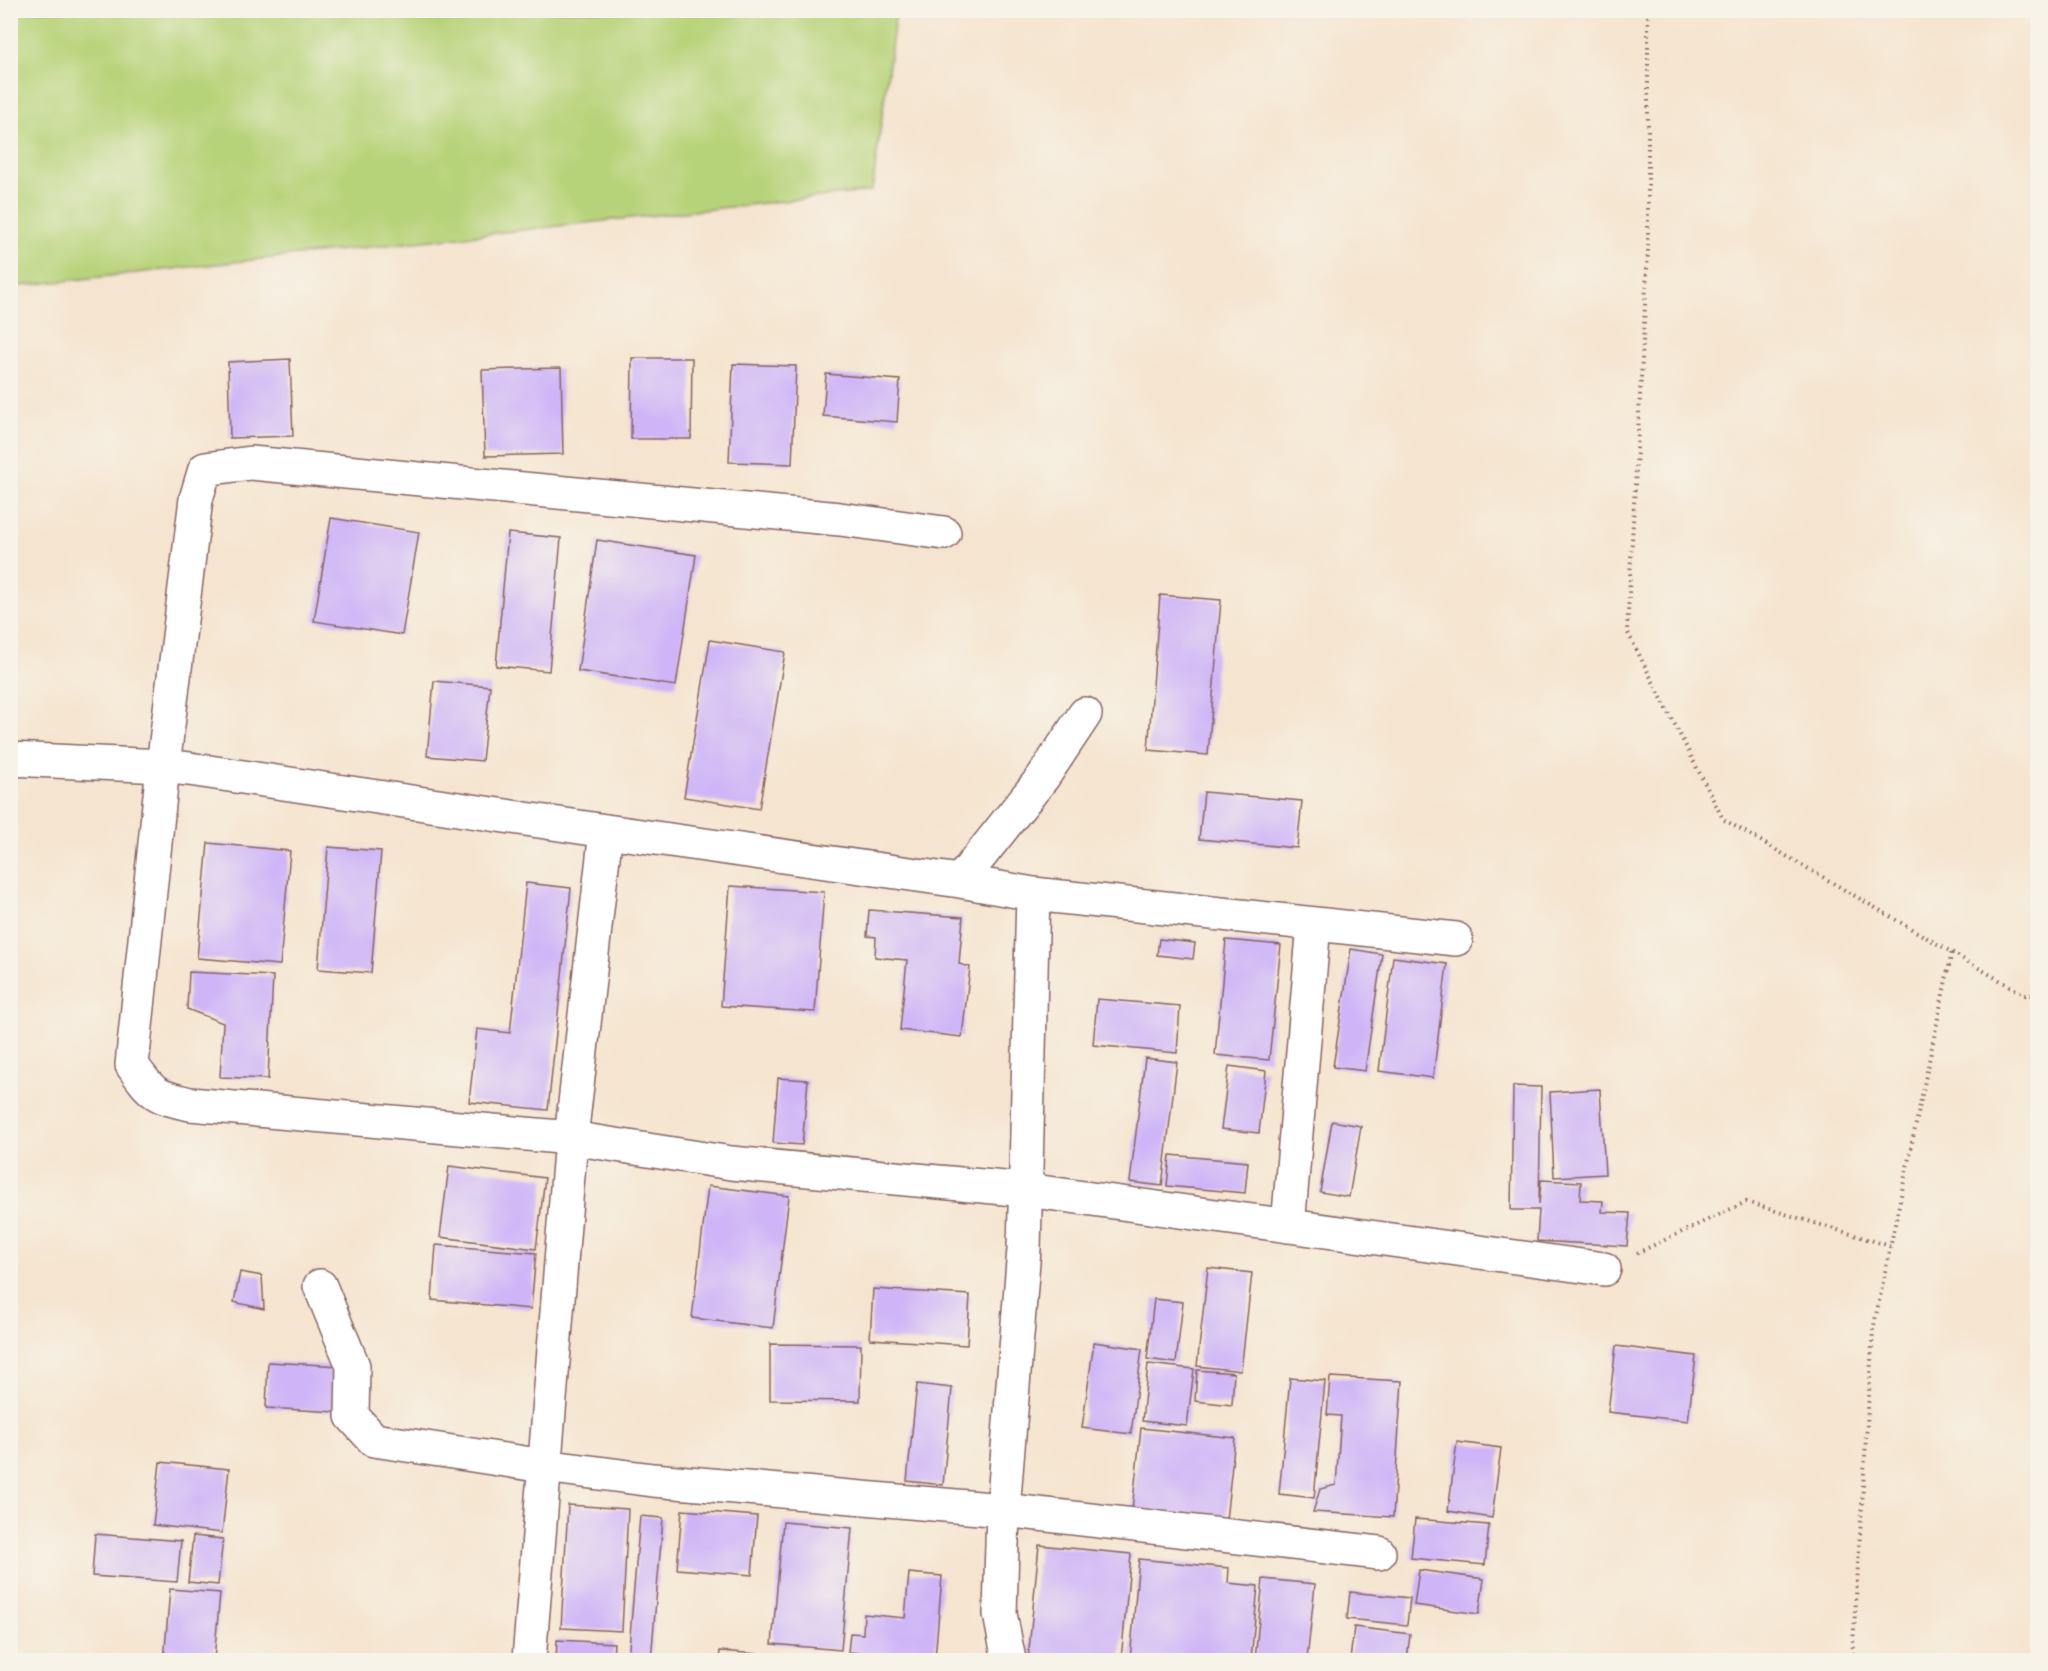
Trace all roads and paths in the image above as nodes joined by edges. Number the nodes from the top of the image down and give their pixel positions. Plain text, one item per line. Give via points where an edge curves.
1 (1648, 10) edge
2 (944, 533) dead end
3 (1085, 714) dead end
4 (10, 759) edge
5 (163, 766) junction
6 (606, 831) junction
7 (960, 881) junction
8 (1033, 894) junction
9 (1314, 924) junction
10 (1456, 939) dead end
11 (1952, 951) junction
12 (2037, 995) edge
13 (571, 1138) junction
14 (1026, 1190) junction
15 (1288, 1226) junction
16 (1890, 1246) junction
17 (1604, 1269) joint
18 (320, 1286) dead end
19 (544, 1466) junction
20 (1003, 1510) junction
21 (1379, 1552) dead end
22 (529, 1660) edge
23 (1009, 1660) edge
24 (1852, 1660) edge

1 - 11 path via 1648,251 1627,630 1723,819
2 - 5 street via 840,519 251,463 205,469 196,499
3 - 7 street via 1043,777
4 - 5 street
5 - 6 street
5 - 13 street via 132,1065 146,1085 161,1098 190,1104
6 - 7 street
6 - 13 street
7 - 8 street
8 - 9 street
8 - 14 street
9 - 10 street
9 - 15 street
11 - 12 path via 2025,995
11 - 16 path
13 - 14 street via 722,1162
13 - 19 street
14 - 15 street
14 - 20 street
15 - 17 street
16 - 17 path via 1746,1202
16 - 24 path via 1873,1330
18 - 19 street via 352,1366 352,1416 374,1440
19 - 20 street via 653,1480
19 - 22 street
20 - 21 street
20 - 23 street via 1000,1614

